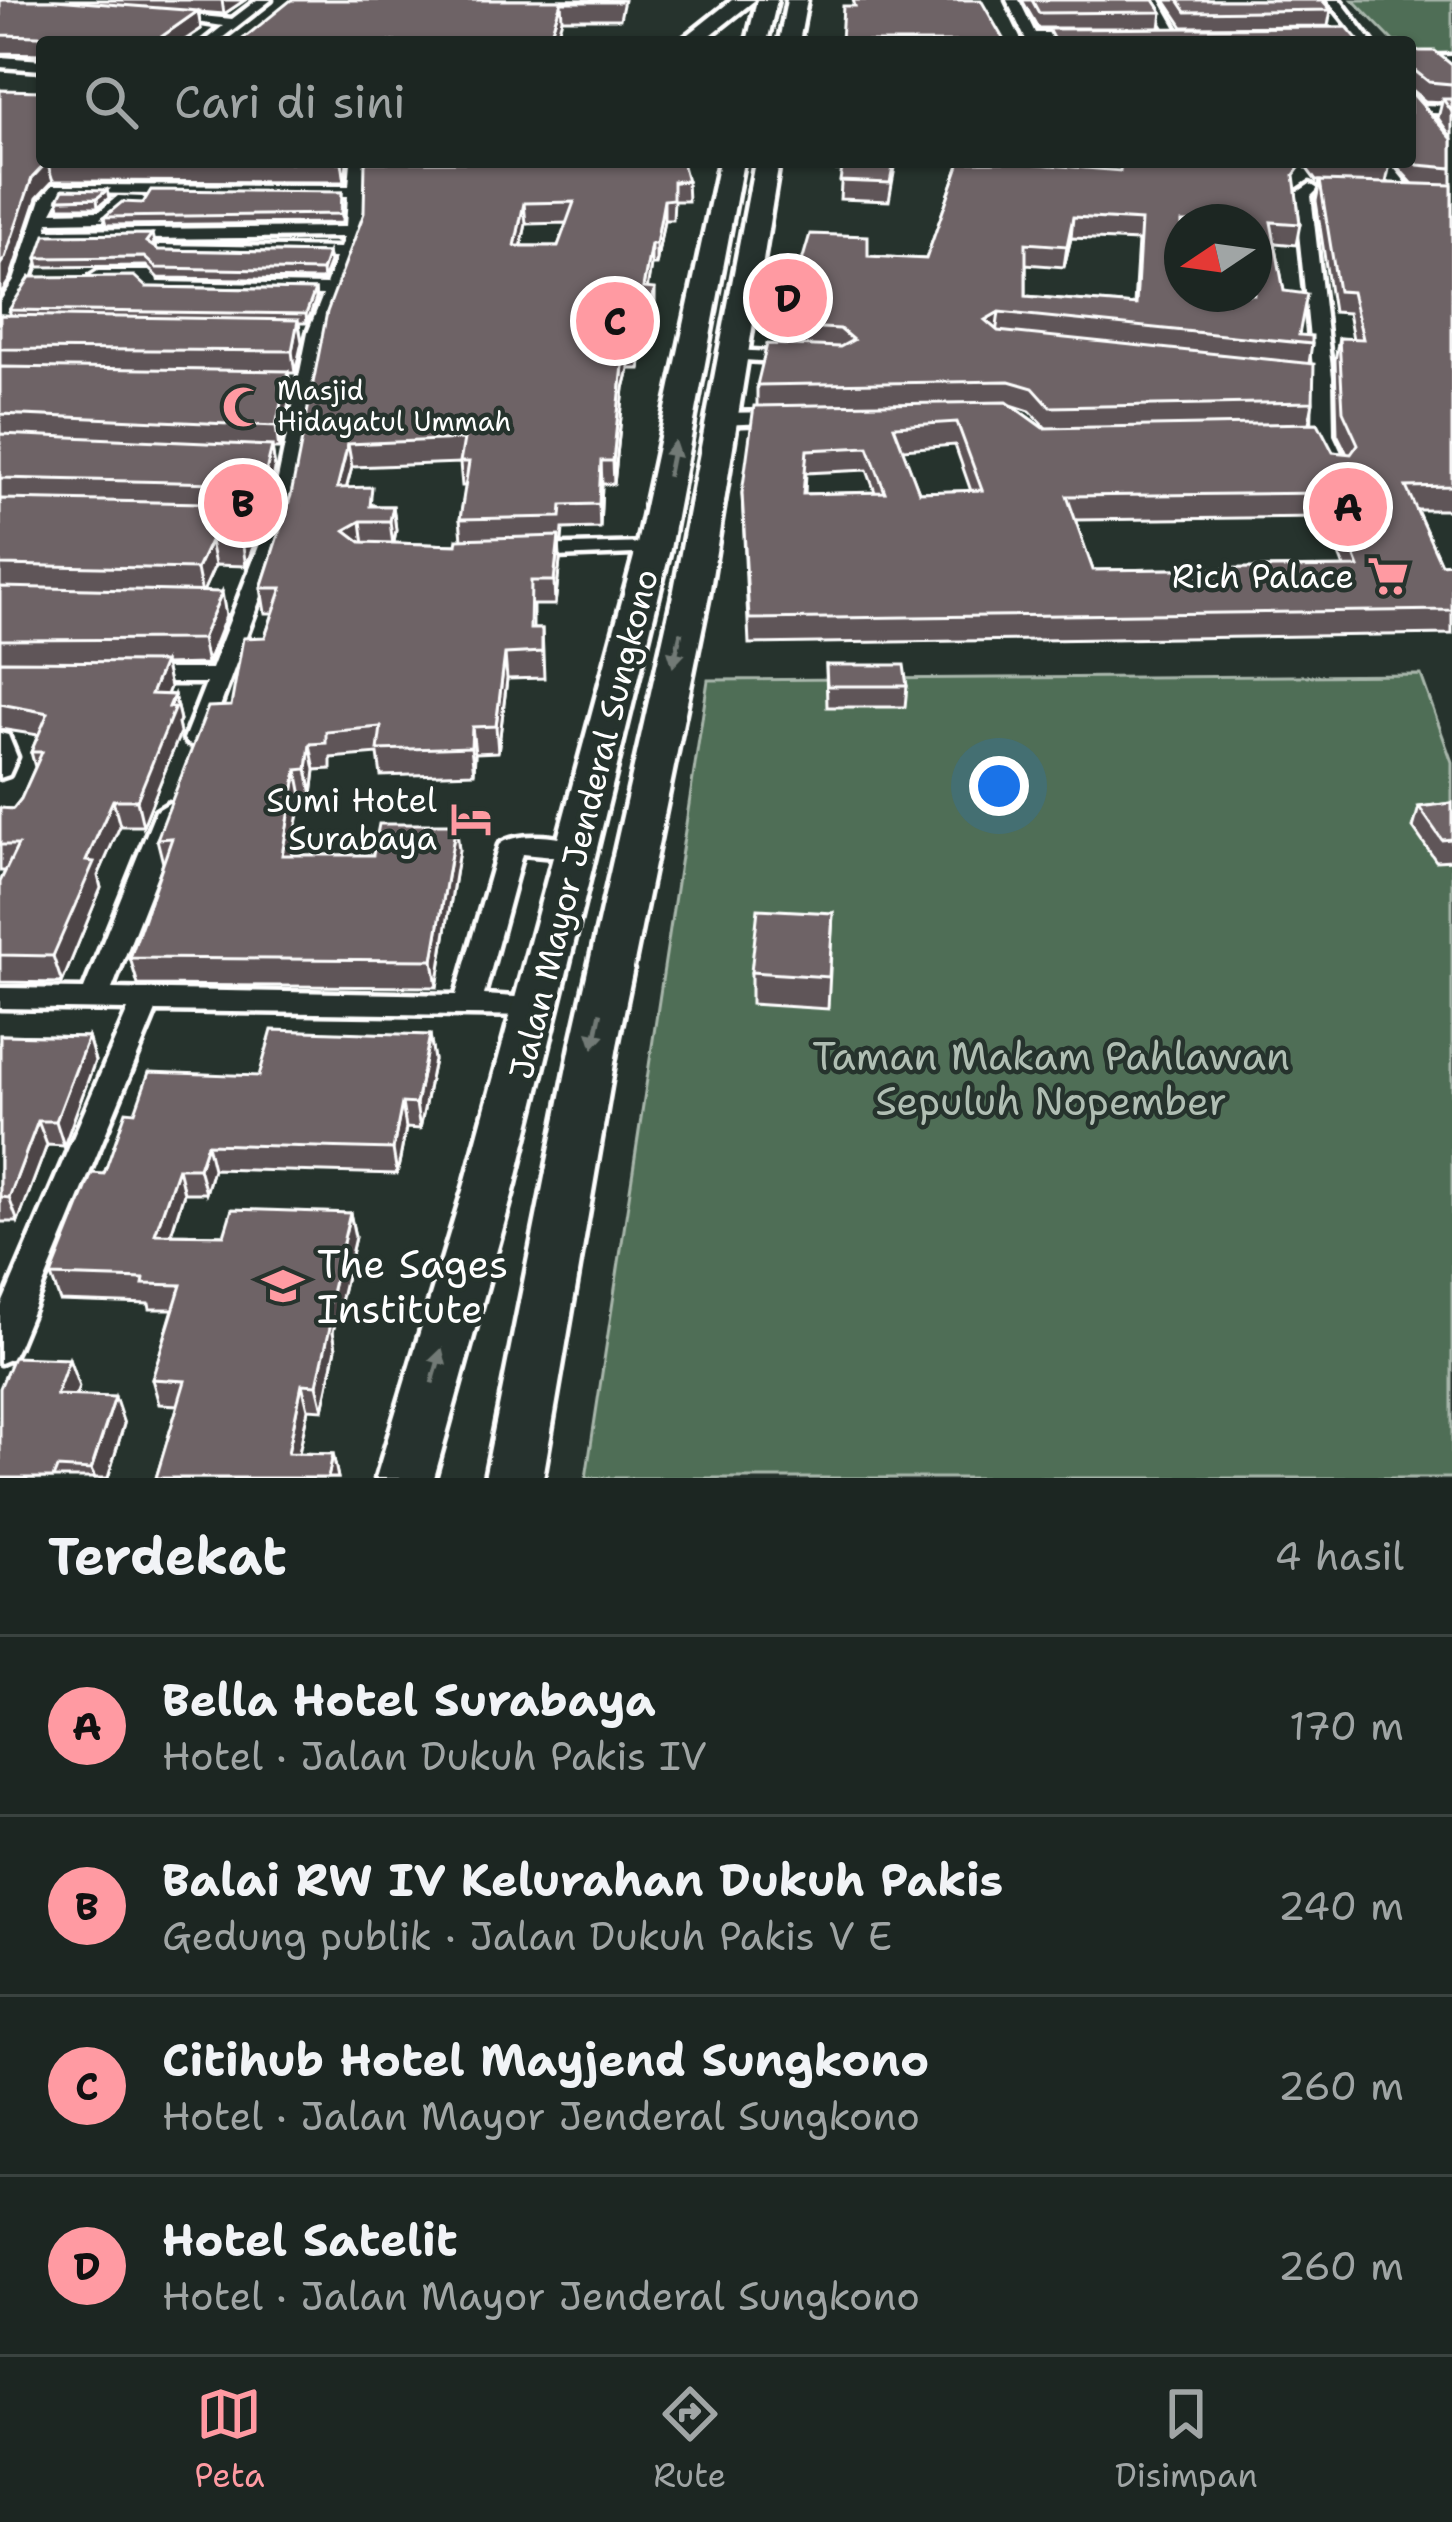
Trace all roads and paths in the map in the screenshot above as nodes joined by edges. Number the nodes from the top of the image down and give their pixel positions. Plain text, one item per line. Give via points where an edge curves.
1 (265, 0) edge
2 (286, 0) edge
3 (745, 0) edge
4 (766, 0) edge
5 (797, 0) edge
6 (1013, 0) edge
7 (1154, 0) edge
8 (1334, 0) edge
9 (165, 17) edge
10 (234, 22) junction
11 (1306, 34) edge
12 (216, 36) edge
13 (241, 36) edge
14 (697, 36) edge
15 (758, 36) edge
16 (790, 36) edge
17 (1030, 36) edge
18 (1177, 36) joint
19 (1198, 36) edge
20 (1336, 36) edge
21 (1363, 36) edge
22 (1452, 60) edge
23 (0, 62) edge
24 (1416, 62) edge
25 (36, 65) edge
26 (1416, 103) edge
27 (1416, 106) edge
28 (1452, 110) edge
29 (1430, 124) edge
30 (357, 168) edge
31 (730, 168) edge
32 (766, 168) edge
33 (1386, 168) edge
34 (1330, 190) edge
35 (1388, 193) edge
36 (1407, 194) junction
37 (1430, 195) edge
38 (354, 198) junction
39 (41, 226) junction
40 (350, 242) junction
41 (160, 250) edge
42 (23, 277) junction
43 (44, 277) edge
44 (85, 277) edge
45 (332, 290) junction
46 (3, 309) edge
47 (0, 329) edge
48 (23, 329) edge
49 (732, 356) junction
50 (819, 359) edge
51 (1299, 375) edge
52 (1323, 377) junction
53 (814, 418) edge
54 (721, 419) junction
55 (1339, 469) edge
56 (653, 547) junction
57 (497, 553) edge
58 (697, 553) junction
59 (102, 676) edge
60 (220, 676) junction
61 (0, 740) edge
62 (0, 770) edge
63 (576, 850) junction
64 (0, 998) edge
65 (94, 1000) junction
66 (146, 1000) junction
67 (467, 1005) junction
68 (536, 1006) junction
69 (0, 1348) edge
70 (405, 1478) edge
71 (514, 1478) edge

1 - 10 street
2 - 13 street
3 - 14 main road
4 - 15 main road
5 - 16 main road
6 - 17 street
7 - 18 street
8 - 21 street
9 - 10 street
10 - 12 street
11 - 20 street
18 - 19 street
22 - 24 street
23 - 25 street
26 - 28 street
27 - 29 street
30 - 38 street
56 -> 31 main road, Jalan Mayor Jenderal Sungkono
32 - 49 main road, Jalan Mayor Jenderal Sungkono
33 - 36 street
34 - 52 street via 1305,183
35 - 36 street
36 - 37 street
38 - 39 street via 120,201 104,216
38 - 39 street via 58,188
38 - 40 street
39 - 40 street
39 - 42 street
40 - 41 street
40 - 45 street
42 - 43 street
42 - 46 street
44 - 45 street via 148,276 148,287
45 - 60 street via 306,333 269,518
47 - 48 street
49 - 50 street
49 - 54 main road, Jalan Mayor Jenderal Sungkono
51 - 52 street
52 - 55 street via 1314,437
53 - 54 street
54 - 58 main road, Jalan Mayor Jenderal Sungkono
56 - 57 street
56 - 58 main road
56 - 63 main road, Jalan Mayor Jenderal Sungkono
58 -> 71 main road, Jalan Mayor Jenderal Sungkono
59 - 60 street
60 - 65 street
61 - 62 street
63 - 67 street via 512,845
63 - 68 main road, Jalan Mayor Jenderal Sungkono
64 - 65 street
65 - 66 street
66 - 67 street
66 - 69 street
67 - 68 street
70 -> 68 main road, Jalan Mayor Jenderal Sungkono

